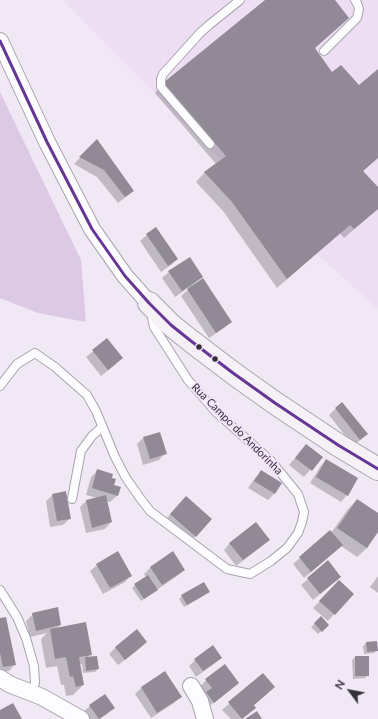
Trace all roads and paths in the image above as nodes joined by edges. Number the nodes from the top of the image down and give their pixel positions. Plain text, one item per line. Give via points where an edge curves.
1 (240, 0) edge
2 (355, 0) edge
3 (0, 41) edge
4 (324, 51) dead end
5 (210, 144) dead end
6 (148, 304) junction
7 (0, 386) edge
8 (102, 426) junction
9 (378, 469) edge
10 (72, 499) dead end
11 (0, 590) edge
12 (0, 678) edge
13 (191, 686) dead end
14 (31, 693) junction
15 (81, 719) edge
16 (206, 719) edge

1 - 5 lane via 208,25 161,79 161,87
2 - 4 lane via 359,9 357,18
3 - 6 street, Rua Campo do Andorinha via 47,142 92,229
6 - 8 lane, Rua Campo do Andorinha via 154,327 188,380 216,412 271,461 298,494 304,512 298,533 287,548 250,574 227,569 150,511 126,478
6 - 9 main road via 191,341 275,404
7 - 8 lane, Rua Campo do Andorinha via 16,364 35,353 87,395
8 - 10 lane via 81,451
11 - 14 lane via 17,617 26,638 34,666 35,683
12 - 14 street
13 - 16 street
14 - 15 street

